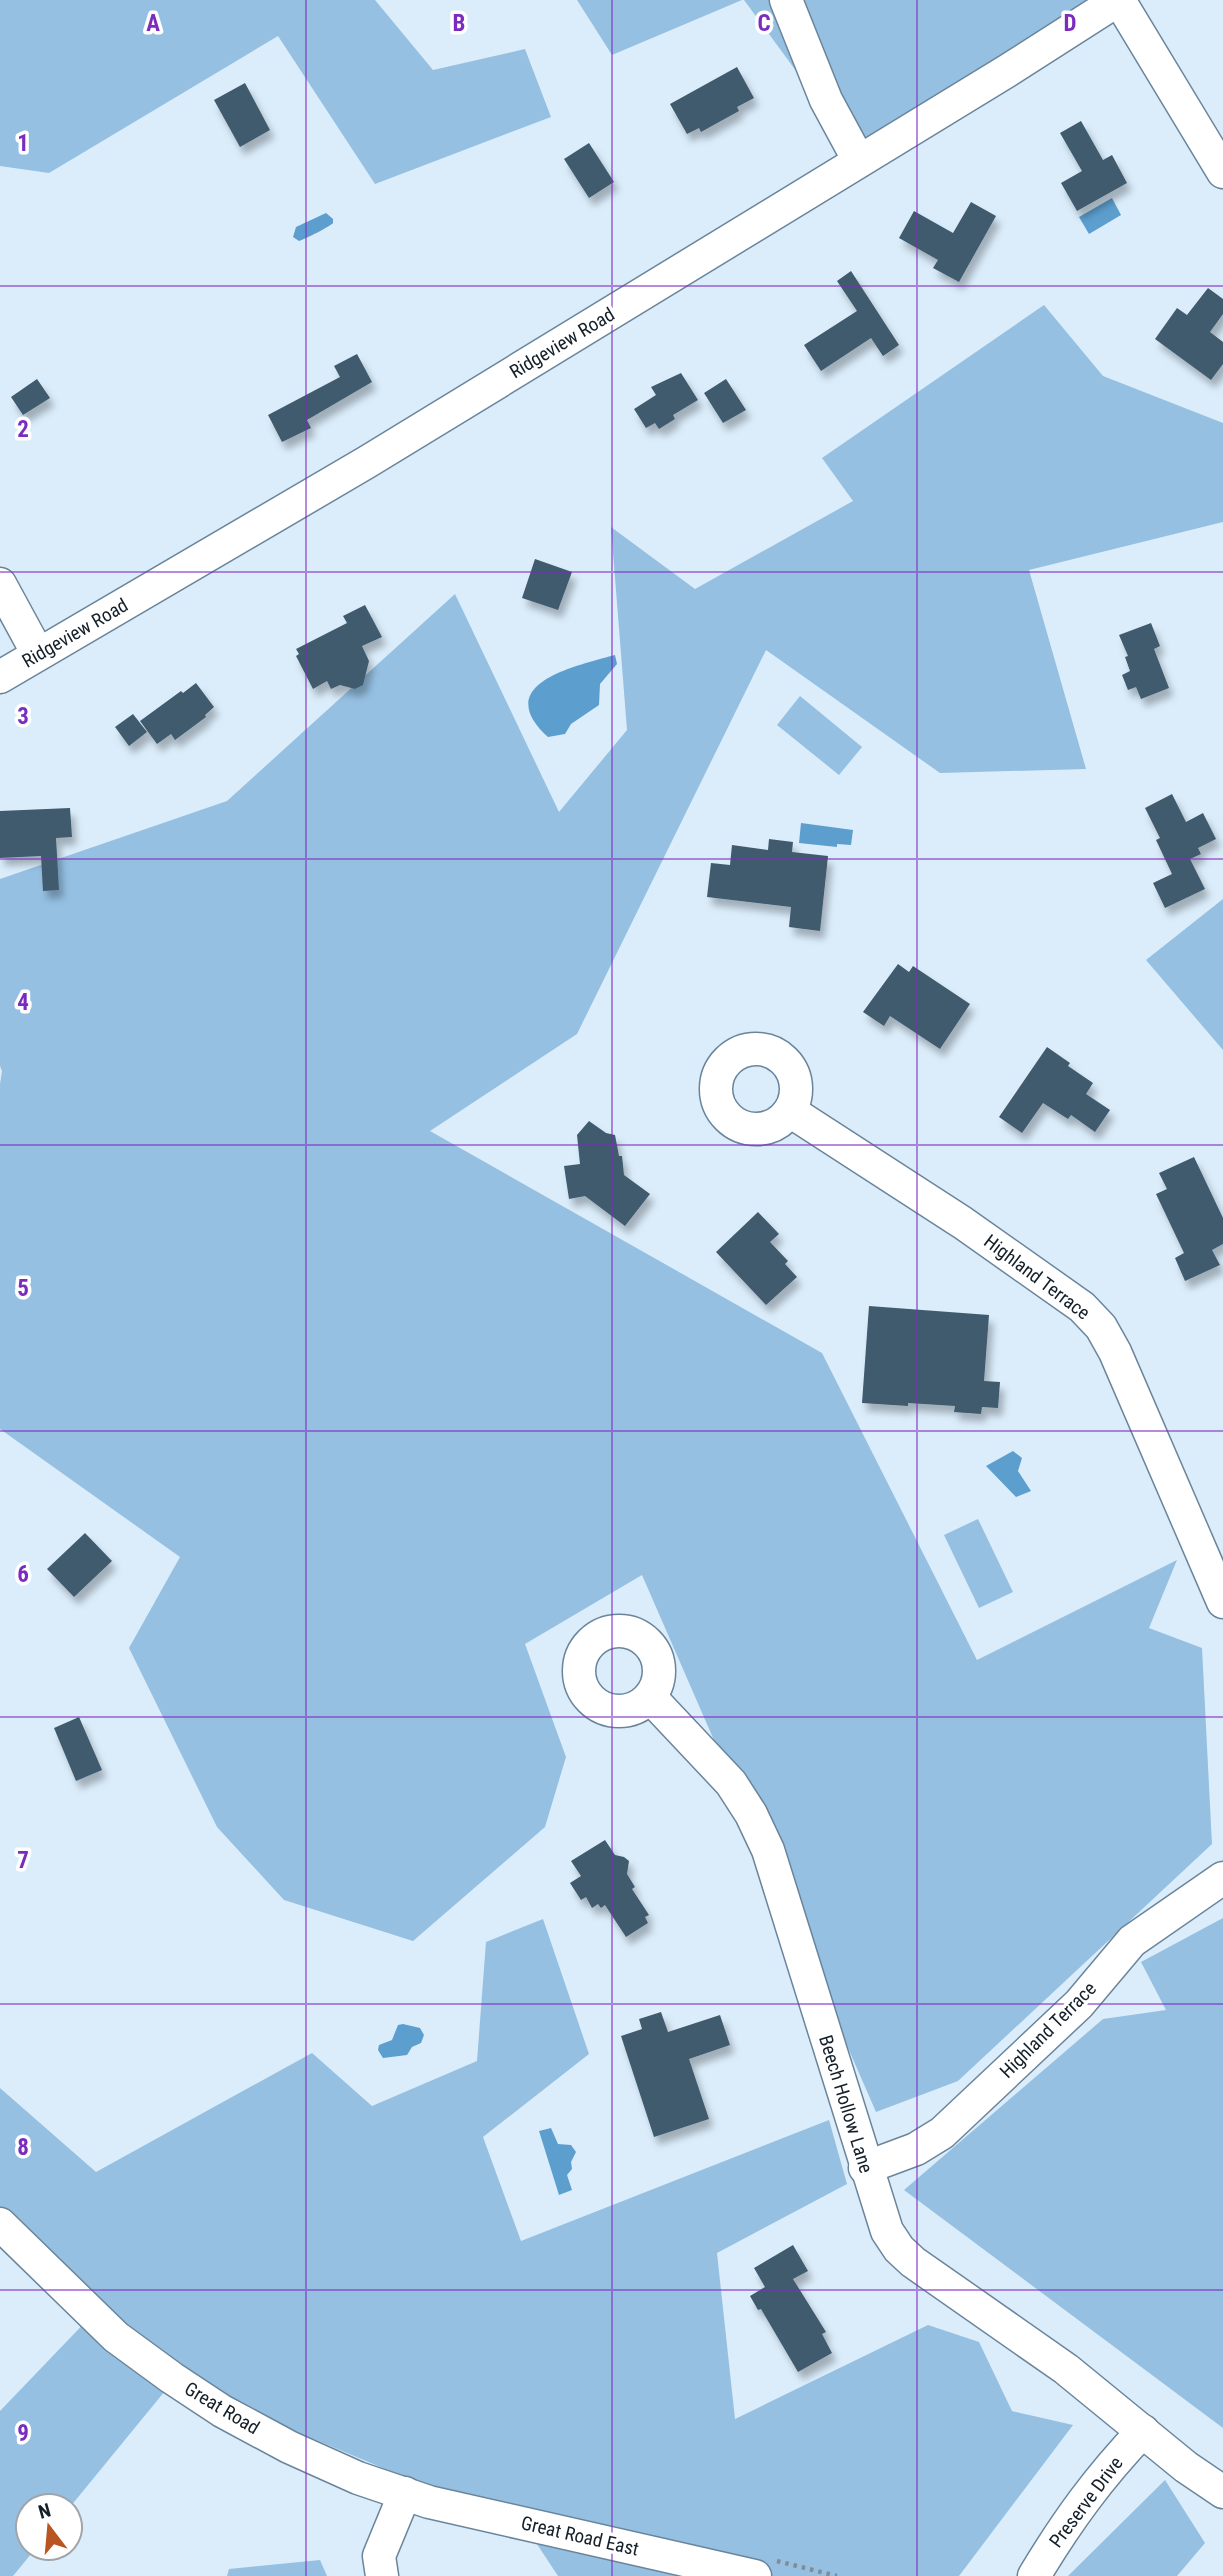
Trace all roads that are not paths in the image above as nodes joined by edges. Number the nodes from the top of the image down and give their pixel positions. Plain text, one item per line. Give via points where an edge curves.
1 (786, 0) edge
2 (1119, 0) edge
3 (859, 161) junction
4 (1223, 172) edge
5 (0, 584) edge
6 (38, 654) junction
7 (0, 677) edge
8 (790, 1111) dead end
9 (1223, 1602) edge
10 (650, 1697) dead end
11 (1223, 1878) edge
12 (865, 2168) junction
13 (0, 2224) edge
14 (1143, 2431) junction
15 (1223, 2492) edge
16 (405, 2493) junction
17 (760, 2567) edge
18 (382, 2576) edge
19 (1034, 2576) edge

1 - 3 street via 826,100
2 - 3 street, Ridgeview Road
2 - 4 street
3 - 6 street, Ridgeview Road via 367,462
5 - 6 street
6 - 7 street, Ridgeview Road
8 - 9 street, Highland Terrace via 963,1223 1083,1307 1101,1327
10 - 12 street, Beech Hollow Lane via 731,1783 768,1850
11 - 12 street, Highland Terrace via 1132,1941 1079,2004 942,2133 916,2149
12 - 14 street, Beech Hollow Lane via 887,2231 899,2249
13 - 16 street, Great Road via 116,2337 172,2378 289,2447
14 - 15 street, Beech Hollow Lane
14 - 19 street, Preserve Drive via 1104,2472
16 - 17 street, Great Road East via 429,2502
16 - 18 street via 379,2556

